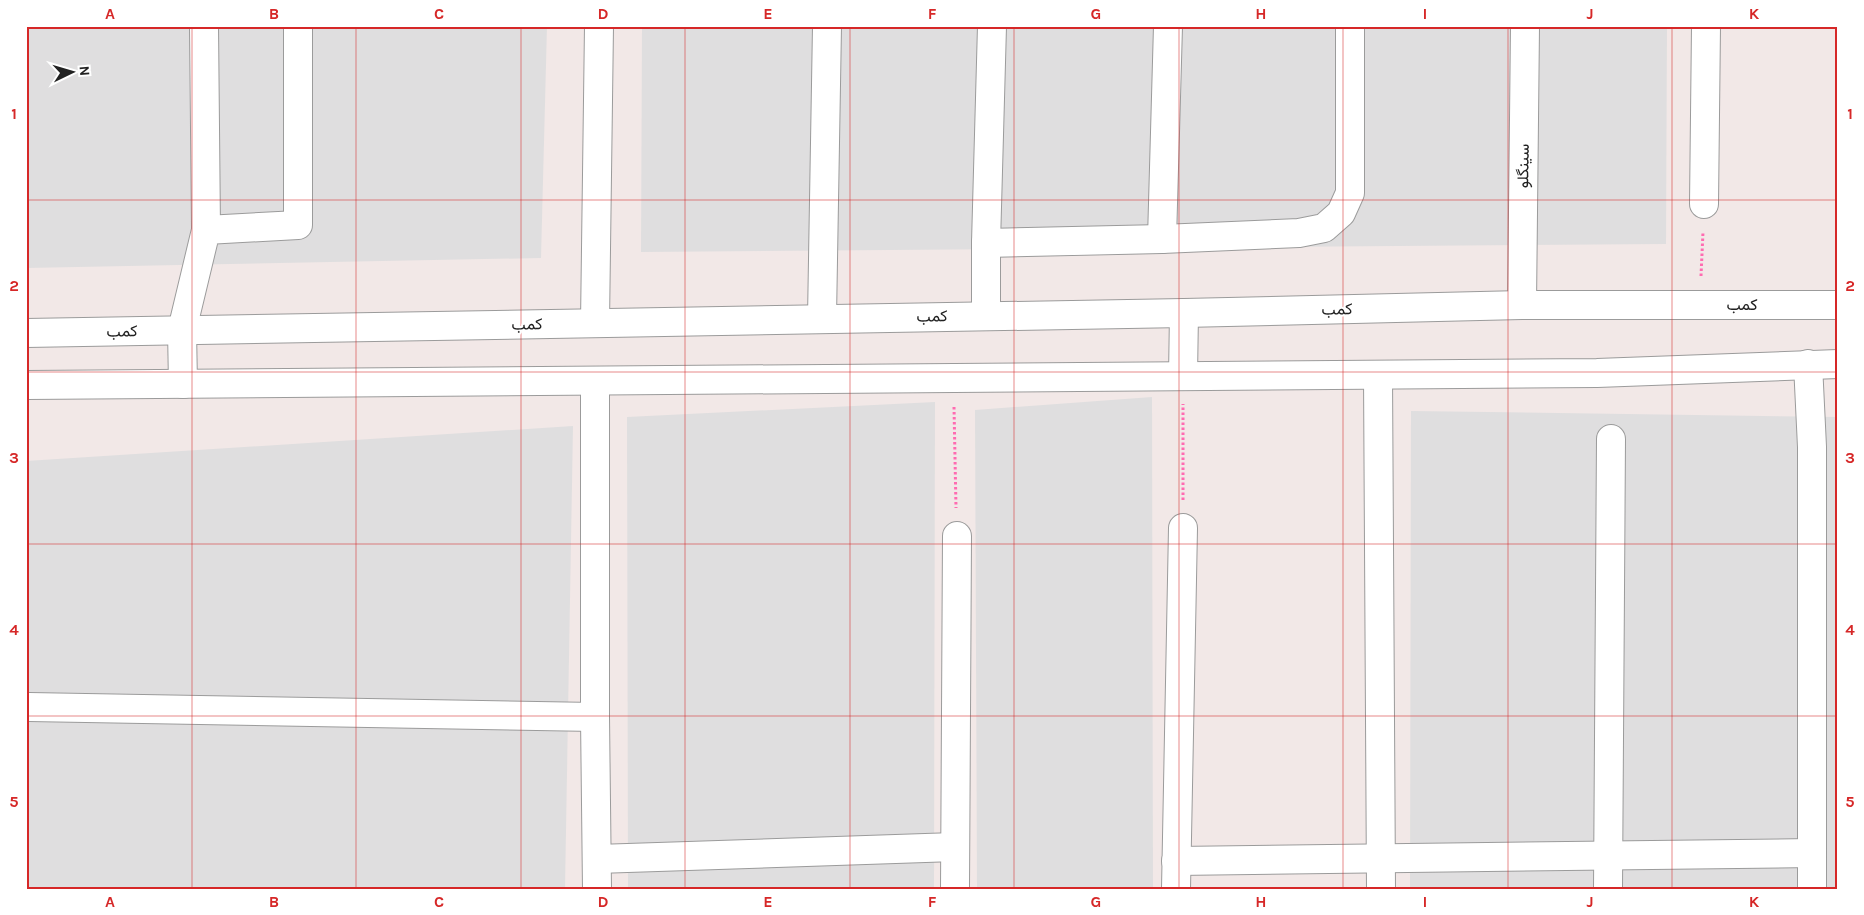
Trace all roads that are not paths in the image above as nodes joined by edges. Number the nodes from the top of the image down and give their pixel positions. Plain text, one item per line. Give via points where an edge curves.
1 (204, 26) edge
2 (298, 26) edge
3 (599, 26) edge
4 (828, 26) edge
5 (992, 26) edge
6 (1168, 26) edge
7 (1350, 26) edge
8 (1525, 26) edge
9 (1706, 26) edge
10 (1704, 204) road end
11 (206, 230) junction
12 (1162, 239) junction
13 (986, 243) junction
14 (1522, 305) junction
15 (1838, 305) edge
16 (1184, 313) junction
17 (986, 315) junction
18 (822, 318) junction
19 (595, 323) junction
20 (182, 330) junction
21 (26, 333) edge
22 (1808, 364) junction
23 (1838, 364) edge
24 (1378, 375) junction
25 (1183, 376) junction
26 (595, 381) junction
27 (183, 384) junction
28 (26, 385) edge
29 (1611, 439) dead end
30 (1182, 528) road end
31 (957, 536) road end
32 (29, 707) dead end
33 (595, 717) junction
34 (955, 847) junction
35 (1812, 853) junction
36 (1608, 855) junction
37 (1381, 858) junction
38 (597, 859) junction
39 (1176, 861) junction
40 (598, 889) edge
41 (955, 889) edge
42 (1176, 889) edge
43 (1381, 889) edge
44 (1608, 889) edge
45 (1812, 889) edge

1 - 11 street
2 - 11 street via 298,226
3 - 19 street
4 - 18 street
5 - 13 street
6 - 12 street
7 - 12 street via 1350,192 1341,213 1324,228 1299,233
8 - 14 street, سینگلو
9 - 10 street
11 - 20 street
12 - 13 street
13 - 17 street
14 - 15 street, کمب
14 - 16 street, کمب
16 - 17 street, کمب
16 - 25 street
17 - 18 street, کمب
18 - 19 street, کمب
19 - 20 street, کمب
20 - 21 street, کمب
20 - 27 street
22 - 23 street
22 - 24 street via 1597,373
22 - 35 street via 1812,447
24 - 25 street
24 - 37 street
25 - 26 street
26 - 27 street
26 - 33 street
27 - 28 street
29 - 36 street
30 - 39 street
31 - 34 street
32 - 33 street
33 - 38 street
34 - 38 street
34 - 41 street
35 - 36 street
35 - 45 street
36 - 37 street
36 - 44 street
37 - 39 street
37 - 43 street
38 - 40 street
39 - 42 street

